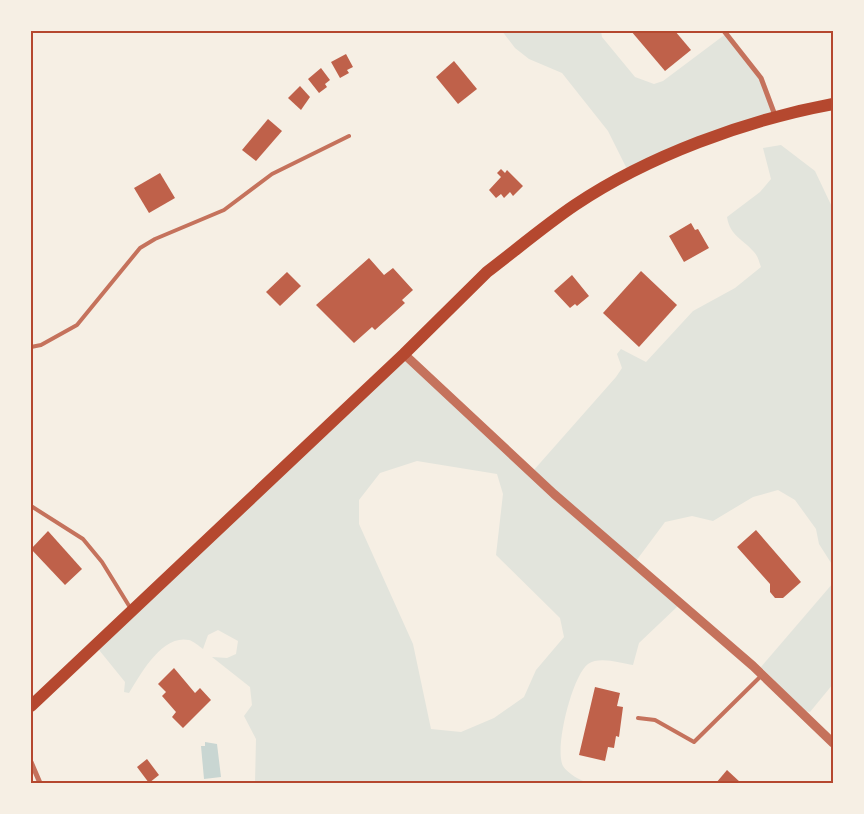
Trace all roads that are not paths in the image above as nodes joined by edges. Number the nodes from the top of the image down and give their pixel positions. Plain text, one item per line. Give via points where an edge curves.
1 (724, 31) edge
2 (833, 104) edge
3 (776, 118) junction
4 (349, 136) dead end
5 (31, 347) edge
6 (404, 354) junction
7 (31, 506) edge
8 (133, 611) junction
9 (762, 675) junction
10 (31, 706) edge
11 (638, 718) dead end
12 (833, 743) edge
13 (31, 762) edge
14 (40, 783) edge

1 - 3 street via 760,78
2 - 3 main road
3 - 6 main road via 704,139 576,205 486,272
4 - 5 lane via 272,174 224,210 140,248 77,325 41,345
6 - 8 main road
6 - 9 street via 554,494
7 - 8 lane via 83,540 102,562
8 - 10 main road
9 - 11 lane via 694,742 655,720
9 - 12 street
13 - 14 street

